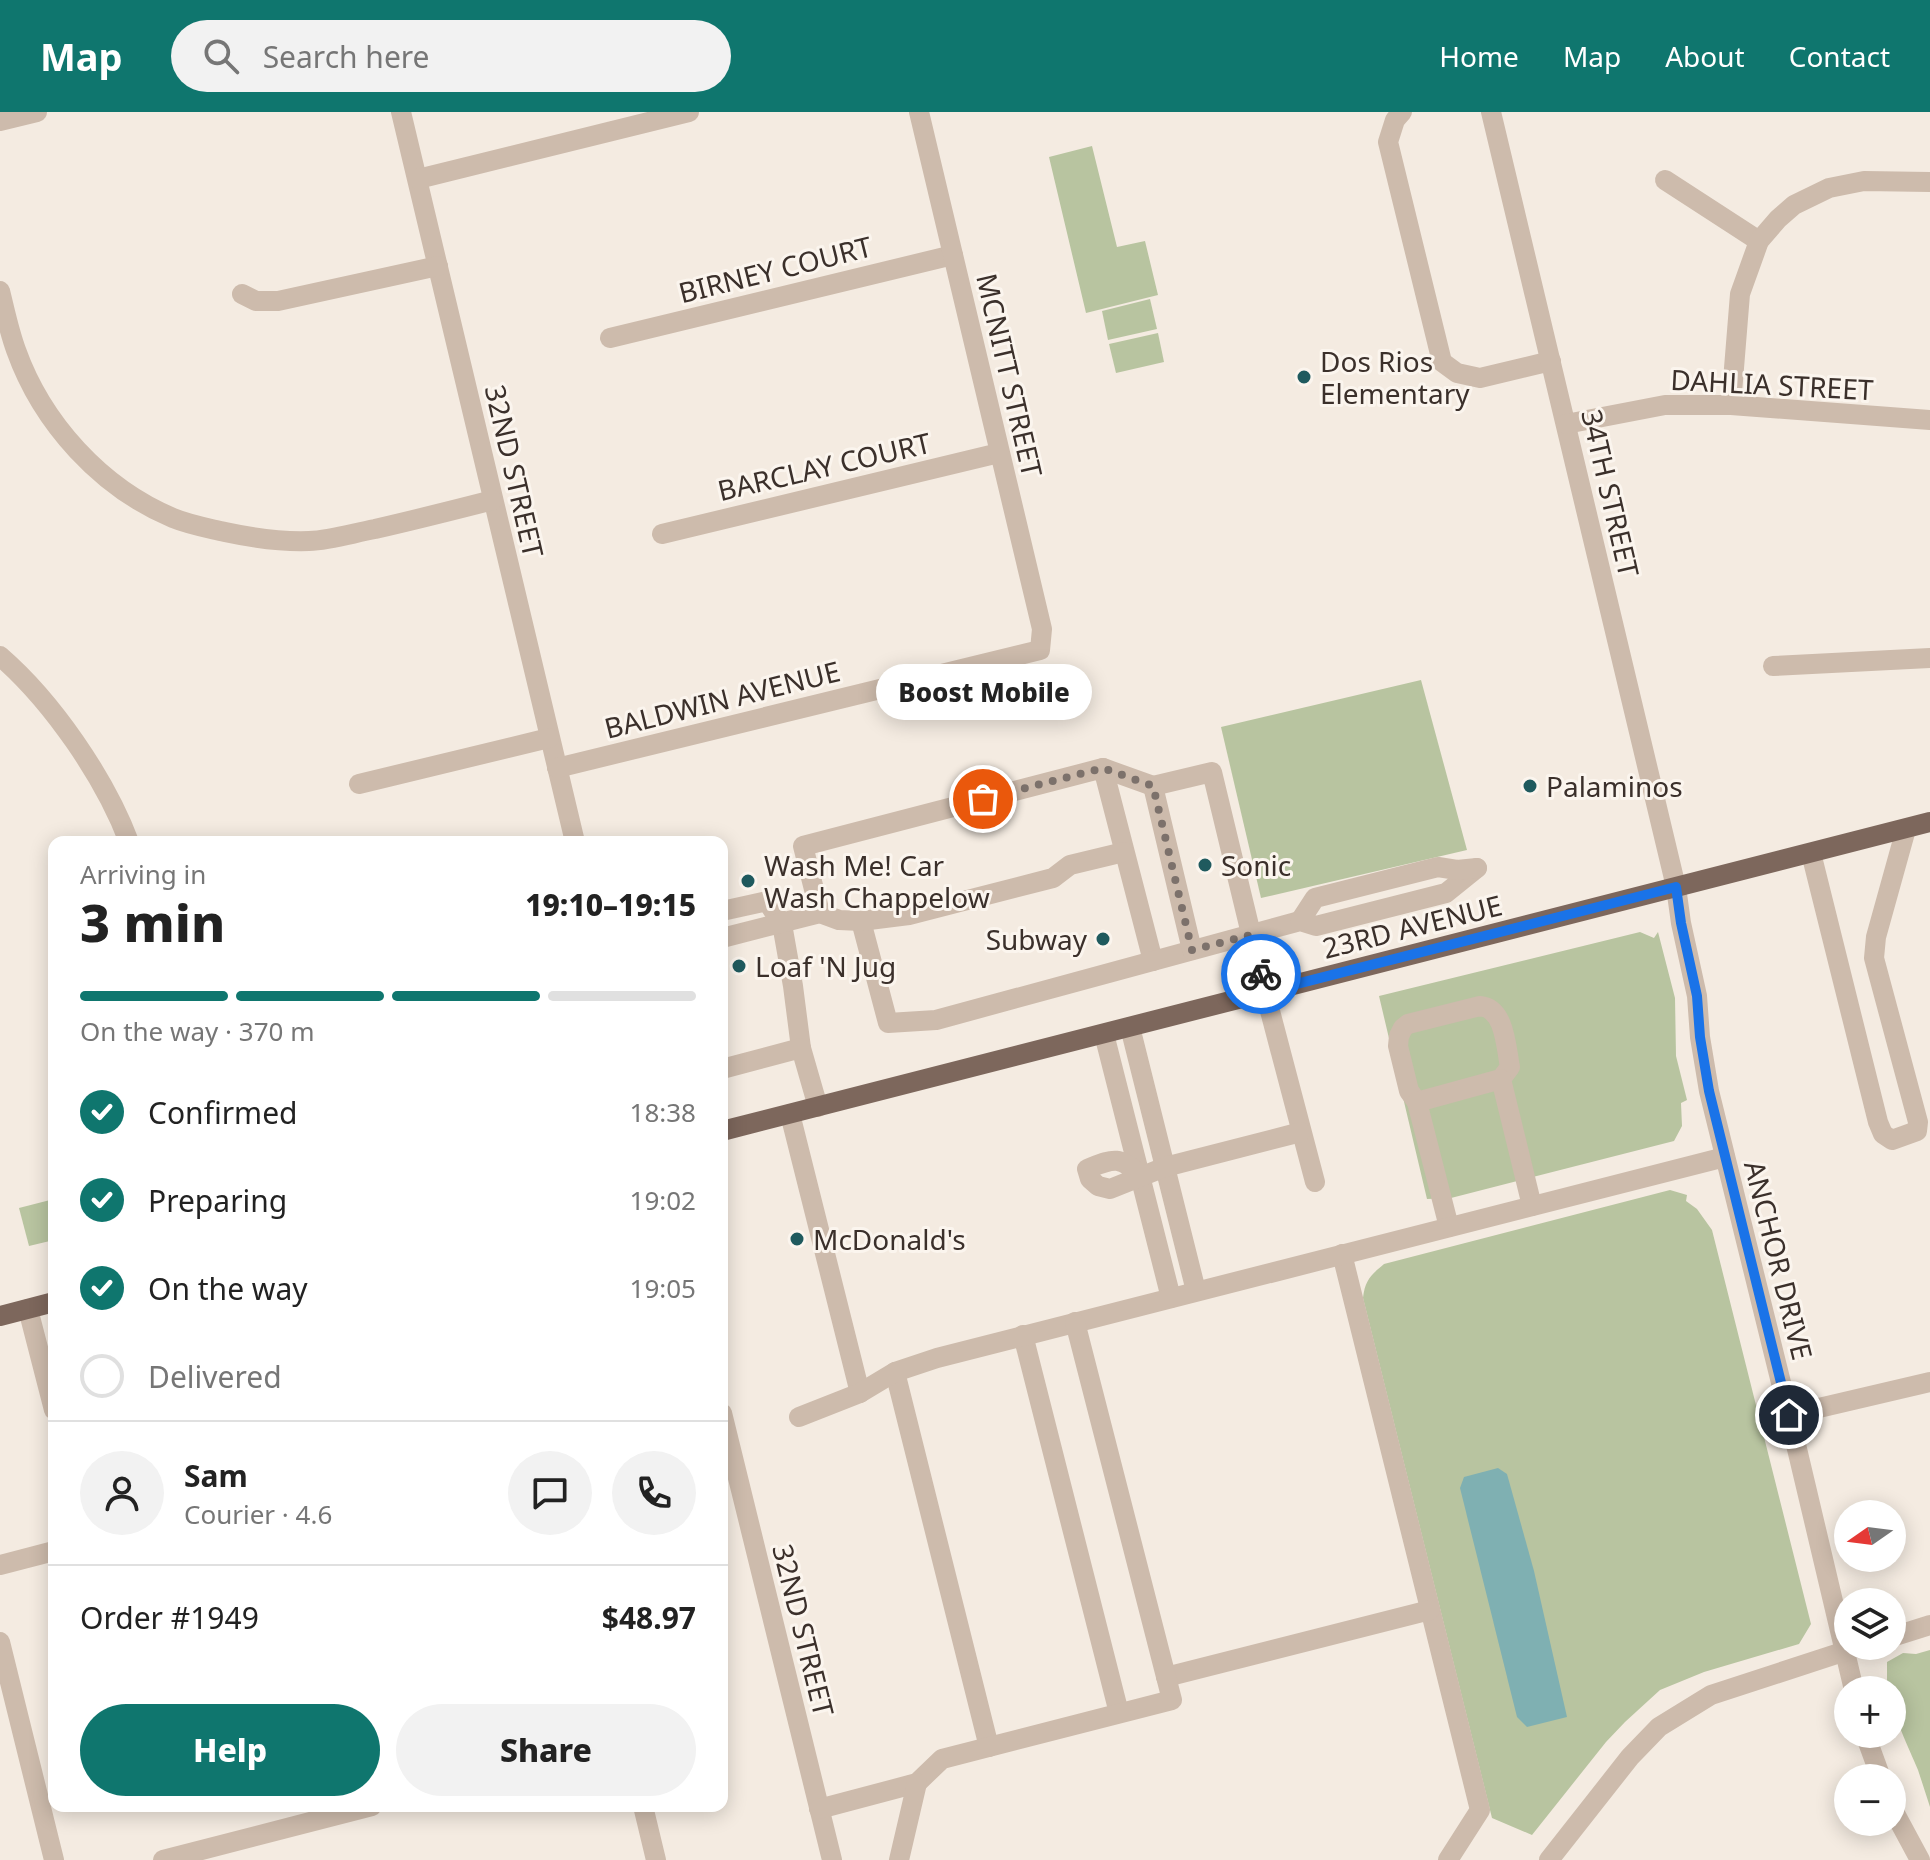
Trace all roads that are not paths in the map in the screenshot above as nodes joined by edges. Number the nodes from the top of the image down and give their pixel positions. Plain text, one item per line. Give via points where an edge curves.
1 (37, 112) edge
2 (401, 112) edge
3 (689, 112) edge
4 (919, 112) edge
5 (1402, 112) edge
6 (1491, 112) edge
7 (0, 121) edge
8 (418, 179) junction
9 (1665, 180) dead end
10 (1930, 182) edge
11 (1759, 241) junction
12 (953, 255) junction
13 (438, 266) junction
14 (0, 291) edge
15 (242, 294) dead end
16 (610, 338) dead end
17 (1551, 361) junction
18 (1731, 405) junction
19 (1930, 420) edge
20 (1566, 424) junction
21 (999, 453) junction
22 (493, 500) junction
23 (662, 534) dead end
24 (1040, 650) joint
25 (0, 656) edge
26 (1930, 658) edge
27 (1773, 666) dead end
28 (549, 738) junction
29 (557, 768) junction
30 (1103, 768) junction
31 (359, 784) dead end
32 (1153, 786) junction
33 (1930, 822) edge
34 (1906, 829) junction
35 (126, 836) edge
36 (574, 836) edge
37 (1124, 852) junction
38 (1811, 853) junction
39 (1676, 887) junction
40 (728, 910) edge
41 (820, 913) junction
42 (861, 921) junction
43 (1300, 921) junction
44 (782, 924) junction
45 (1251, 935) junction
46 (728, 937) edge
47 (1192, 950) junction
48 (1153, 961) junction
49 (1265, 992) junction
50 (1130, 1027) junction
51 (1104, 1034) junction
52 (801, 1048) junction
53 (728, 1067) edge
54 (1501, 1079) junction
55 (1417, 1102) junction
56 (818, 1107) junction
57 (790, 1114) junction
58 (728, 1130) edge
59 (1301, 1132) junction
60 (1725, 1157) junction
61 (1165, 1167) junction
62 (1140, 1175) junction
63 (1315, 1182) dead end
64 (1532, 1206) junction
65 (1449, 1227) junction
66 (1342, 1254) junction
67 (1196, 1291) junction
68 (1171, 1298) junction
69 (48, 1304) edge
70 (28, 1309) junction
71 (0, 1316) edge
72 (1075, 1322) junction
73 (1023, 1335) junction
74 (895, 1372) junction
75 (1930, 1382) edge
76 (48, 1387) edge
77 (860, 1393) junction
78 (1789, 1415) junction
79 (799, 1417) dead end
80 (728, 1437) edge
81 (48, 1553) edge
82 (0, 1565) edge
83 (1836, 1588) edge
84 (1430, 1610) junction
85 (1930, 1625) edge
86 (1906, 1633) edge
87 (0, 1642) edge
88 (1834, 1654) edge
89 (1166, 1677) junction
90 (1119, 1713) junction
91 (989, 1747) junction
92 (917, 1783) junction
93 (819, 1809) junction
94 (349, 1812) edge
95 (644, 1812) edge
96 (1906, 1834) edge
97 (54, 1860) edge
98 (163, 1860) edge
99 (656, 1860) edge
100 (832, 1860) edge
101 (899, 1860) edge
102 (1448, 1860) edge
103 (1549, 1860) edge
104 (1920, 1860) edge

1 - 7 street
2 - 8 street, 32ND STREET
3 - 8 street
4 - 12 street, MCNITT STREET
5 - 17 street via 1388,142 1442,362 1457,373 1480,378
6 - 17 street, 34TH STREET
8 - 13 street, 32ND STREET
9 - 11 street
10 - 11 street via 1864,181 1829,188 1794,205
11 - 18 street via 1740,294
12 - 16 street, BIRNEY COURT
12 - 21 street, MCNITT STREET
13 - 15 street via 278,301 256,301
13 - 22 street, 32ND STREET
14 - 22 street via 16,350 49,415 88,463 153,508 191,524 295,541 332,538
17 - 20 street, 34TH STREET
18 - 19 street, DAHLIA STREET
18 - 20 street, DAHLIA STREET via 1665,405
20 - 39 street, 34TH STREET
21 - 23 street, BARCLAY COURT
21 - 24 street, MCNITT STREET via 1042,629
22 - 28 street, 32ND STREET
24 - 29 street, BALDWIN AVENUE
25 - 35 street via 68,732
26 - 27 street
28 - 29 street, 32ND STREET
28 - 31 street
29 - 36 street, 32ND STREET
30 - 32 street
30 - 37 street
30 - 41 street via 803,846
32 - 45 street via 1212,772
32 - 47 street
33 - 34 main road, 23RD AVENUE
34 - 38 main road, 23RD AVENUE
34 - 38 street via 1874,958 1918,1122 1917,1131 1892,1140 1878,1122
37 - 42 street via 1070,865 1053,878 909,915
37 - 48 street
38 - 39 main road, 23RD AVENUE
39 - 49 main road, 23RD AVENUE
39 - 60 street, ANCHOR DRIVE
40 - 44 street via 767,901
41 - 42 street
41 - 44 street
42 - 48 street via 888,1023 936,1020
43 - 43 street via 1316,926 1446,893 1477,868 1438,867 1315,898
43 - 45 street
44 - 46 street
44 - 52 street
45 - 47 street
45 - 49 street
47 - 48 street
49 - 50 main road, 23RD AVENUE
49 - 59 street
50 - 51 main road, 23RD AVENUE
50 - 61 street
51 - 56 main road, 23RD AVENUE
51 - 62 street
52 - 53 street
52 - 56 street
54 - 55 street
54 - 55 street via 1510,1067 1499,1018 1487,1006 1408,1024 1398,1046 1409,1091
54 - 64 street
55 - 65 street
56 - 57 main road, 23RD AVENUE
57 - 58 main road, 23RD AVENUE
57 - 77 street
59 - 61 street
59 - 63 street
60 - 64 street
60 - 78 street, ANCHOR DRIVE
61 - 62 street
61 - 67 street
62 - 68 street
64 - 65 street
65 - 66 street
66 - 67 street
66 - 84 street
67 - 68 street
68 - 72 street
69 - 70 main road
70 - 71 main road
70 - 76 street
72 - 73 street
72 - 89 street
73 - 74 street
73 - 90 street
74 - 77 street
74 - 91 street
75 - 78 street
77 - 79 street
78 - 83 street, ANCHOR DRIVE
80 - 93 street, 32ND STREET
81 - 82 street
84 - 89 street
84 - 102 street via 1480,1810
85 - 86 street
87 - 97 street
88 - 103 street via 1711,1695 1659,1727
89 - 90 street via 1172,1700
90 - 91 street
91 - 92 street via 942,1759
92 - 93 street
92 - 101 street
93 - 100 street, 32ND STREET
94 - 98 street
95 - 99 street
96 - 104 street

